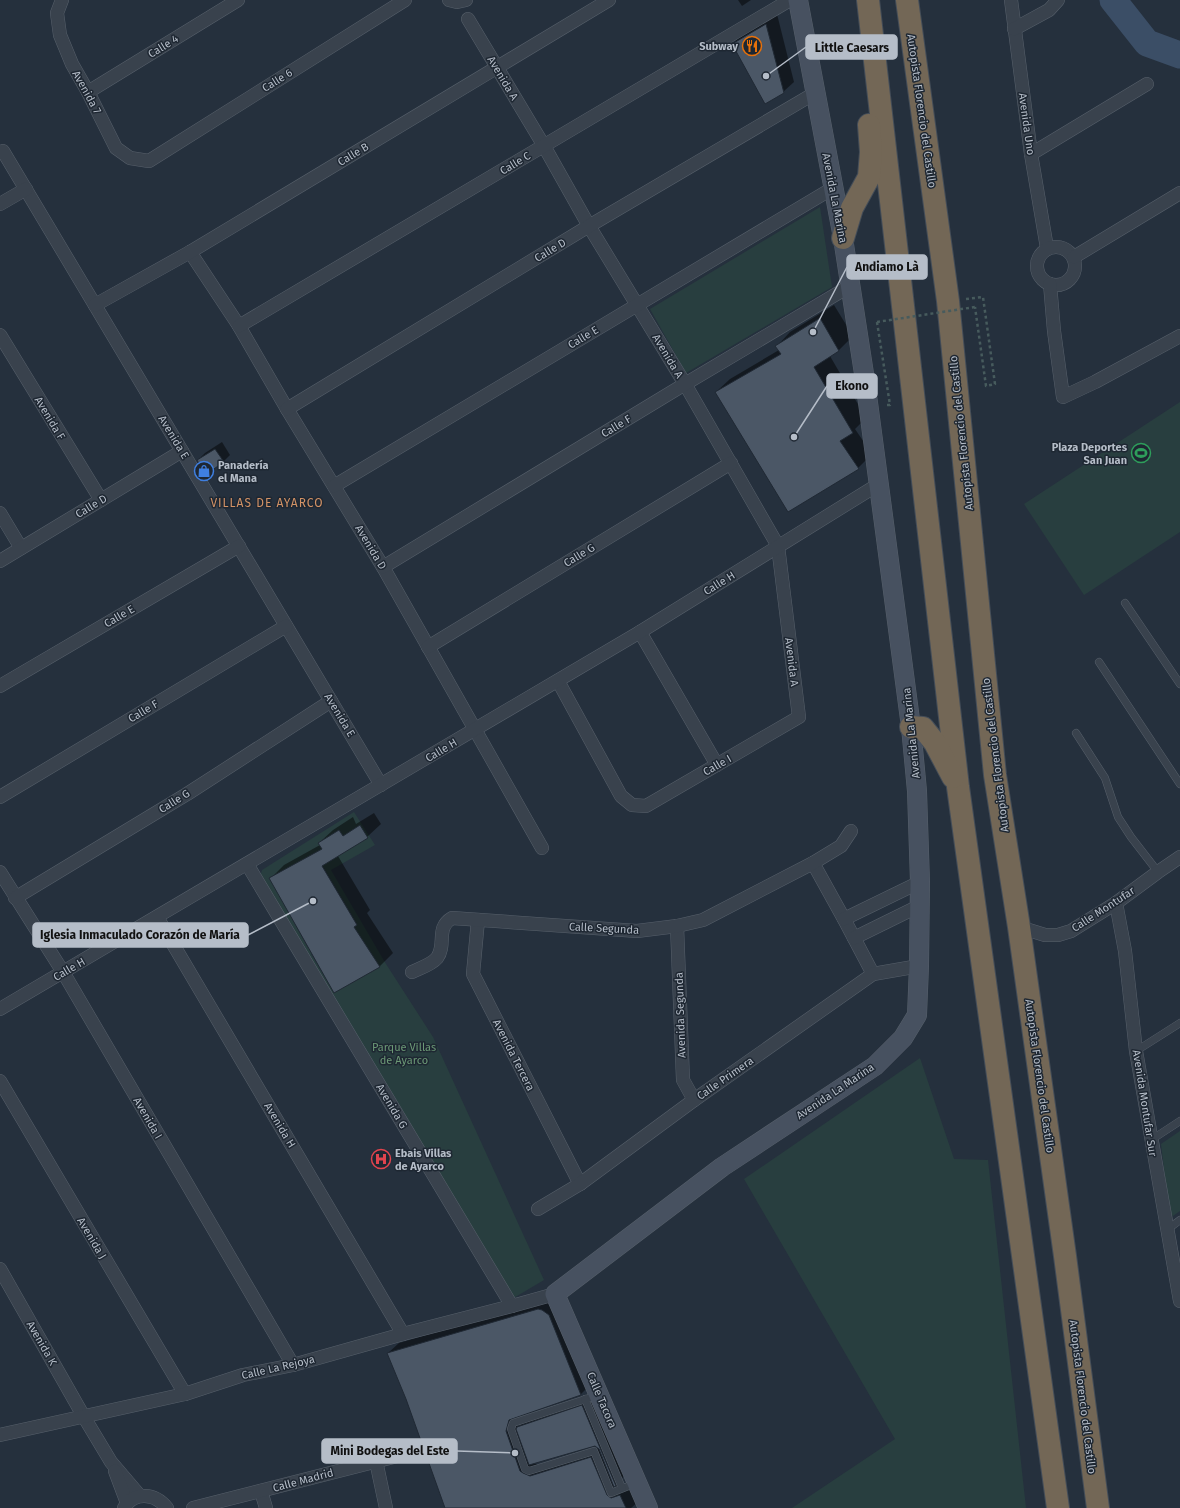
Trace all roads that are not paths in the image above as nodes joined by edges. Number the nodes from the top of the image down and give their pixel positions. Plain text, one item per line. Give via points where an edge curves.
1 (62, 0) edge
2 (238, 0) edge
3 (405, 0) edge
4 (449, 0) edge
5 (466, 0) edge
6 (609, 0) edge
7 (790, 0) edge
8 (798, 0) edge
9 (868, 0) edge
10 (907, 0) edge
11 (1011, 0) edge
12 (1058, 0) edge
13 (468, 19) dead end
14 (871, 22) junction
15 (1014, 29) junction
16 (496, 68) junction
17 (1147, 84) dead end
18 (88, 92) junction
19 (815, 93) junction
20 (544, 146) junction
21 (3, 151) dead end
22 (1031, 154) junction
23 (149, 161) joint
24 (833, 188) junction
25 (26, 189) junction
26 (1180, 193) edge
27 (0, 204) edge
28 (589, 226) junction
29 (843, 238) junction
30 (1047, 248) junction
31 (190, 252) junction
32 (1074, 257) junction
33 (1050, 284) junction
34 (850, 286) junction
35 (95, 305) junction
36 (638, 305) junction
37 (239, 326) junction
38 (0, 335) edge
39 (1180, 336) edge
40 (684, 384) junction
41 (287, 409) junction
42 (182, 451) junction
43 (731, 463) junction
44 (879, 484) junction
45 (334, 486) junction
46 (100, 500) junction
47 (0, 513) edge
48 (239, 546) junction
49 (778, 546) junction
50 (21, 548) junction
51 (0, 561) edge
52 (383, 568) junction
53 (1125, 603) dead end
54 (286, 626) junction
55 (640, 632) junction
56 (428, 647) junction
57 (1099, 662) dead end
58 (558, 681) junction
59 (1180, 684) edge
60 (0, 686) edge
61 (331, 701) junction
62 (799, 717) joint
63 (911, 727) junction
64 (475, 729) junction
65 (1076, 733) dead end
66 (716, 765) junction
67 (1180, 784) edge
68 (381, 785) junction
69 (958, 787) junction
70 (0, 797) edge
71 (851, 831) dead end
72 (542, 848) dead end
73 (1180, 857) edge
74 (813, 863) junction
75 (247, 864) junction
76 (0, 872) edge
77 (1158, 872) junction
78 (920, 882) junction
79 (15, 898) junction
80 (1116, 903) junction
81 (919, 906) junction
82 (157, 917) junction
83 (844, 919) junction
84 (478, 920) junction
85 (677, 926) junction
86 (1019, 927) junction
87 (854, 938) junction
88 (919, 966) junction
89 (63, 972) junction
90 (412, 972) dead end
91 (873, 974) junction
92 (0, 1010) edge
93 (1180, 1023) edge
94 (1136, 1050) junction
95 (0, 1081) edge
96 (694, 1100) junction
97 (1180, 1121) edge
98 (1151, 1140) junction
99 (580, 1184) junction
100 (538, 1209) dead end
101 (1180, 1220) edge
102 (1168, 1229) junction
103 (0, 1268) edge
104 (555, 1294) junction
105 (1180, 1301) edge
106 (512, 1306) junction
107 (403, 1334) junction
108 (293, 1365) junction
109 (185, 1394) junction
110 (592, 1396) junction
111 (84, 1417) junction
112 (0, 1435) edge
113 (413, 1452) dead end
114 (376, 1461) junction
115 (112, 1462) junction
116 (630, 1486) junction
117 (261, 1491) junction
118 (140, 1496) junction
119 (125, 1506) edge
120 (167, 1508) edge
121 (193, 1508) edge
122 (266, 1508) edge
123 (386, 1508) edge
124 (648, 1508) edge
125 (1058, 1508) edge
126 (1098, 1508) edge

1 - 18 street, Avenida 7 via 58,13 60,35 72,64
2 - 18 street, Calle 4
3 - 23 street, Calle 6
4 - 5 street
6 - 16 street, Calle B
7 - 20 street, Calle C
8 - 19 street, Avenida La Marina
9 - 14 highway
10 - 86 highway, Autopista Florencio del Castillo via 948,301 995,775
11 - 15 street, Avenida Uno
12 - 15 street via 1049,10
13 - 16 street, Avenida A
14 - 29 highway via 866,78 871,152 869,177 852,208
14 - 69 highway
15 - 22 street, Avenida Uno
16 - 20 street, Avenida A
16 - 31 street, Calle B
17 - 22 street
18 - 23 street, Avenida 7 via 116,148 130,158
19 - 24 street, Avenida La Marina
19 - 28 street, Calle D
20 - 28 street, Avenida A
20 - 37 street, Calle C
21 - 25 street, Avenida E
22 - 30 street, Avenida Uno
24 - 29 street, Avenida La Marina
24 - 36 street, Calle E
25 - 27 street
25 - 35 street, Avenida E
26 - 32 street
28 - 36 street, Avenida A
28 - 41 street, Calle D
29 - 34 street, Avenida La Marina
30 - 32 street via 1058,246 1068,249
30 - 33 street via 1041,253 1037,267 1039,275
31 - 35 street, Calle B
31 - 37 street, Avenida D
32 - 33 street via 1076,268 1071,279 1062,285
33 - 39 street via 1063,397
34 - 40 street, Calle F
34 - 44 street, Avenida La Marina
35 - 42 street, Avenida E
36 - 40 street, Avenida A
36 - 45 street, Calle E
37 - 41 street, Avenida D
38 - 46 street, Avenida F
40 - 43 street, Avenida A
40 - 52 street, Calle F
41 - 45 street, Avenida D
42 - 46 street, Calle D
42 - 48 street, Avenida E
43 - 49 street, Avenida A
43 - 56 street, Calle G
44 - 49 street, Calle H
44 - 63 street, Avenida La Marina
45 - 52 street, Avenida D
46 - 50 street, Calle D
47 - 50 street
48 - 54 street, Avenida E
48 - 60 street, Calle E
49 - 55 street, Calle H
49 - 62 street, Avenida A
50 - 51 street, Calle D
52 - 56 street, Avenida D
53 - 59 lane
54 - 61 street, Avenida E
54 - 70 street, Calle F
55 - 58 street, Calle H
55 - 66 street
56 - 64 street, Avenida D
57 - 67 lane
58 - 64 street, Calle H
58 - 66 street, Calle I via 621,796 632,805 646,806
61 - 68 street, Avenida E
61 - 79 street, Calle G via 187,794
62 - 66 street, Calle I
63 - 69 highway via 923,728 927,733
63 - 78 street, Avenida La Marina via 917,791
64 - 68 street, Calle H
64 - 72 street, Avenida D
65 - 77 lane via 1105,778 1118,817
68 - 75 street, Calle H
69 - 125 highway
71 - 74 street, Calle Segunda via 841,846
73 - 77 street, Calle Montufar
74 - 83 street
74 - 85 street, Calle Segunda via 703,920
75 - 82 street, Calle H
75 - 106 street, Avenida G
76 - 79 street, Avenida I
77 - 80 street, Calle Montufar
78 - 81 street, Avenida La Marina
78 - 83 street
79 - 89 street, Avenida I
80 - 86 street, Calle Montufar via 1071,931 1058,935 1046,936
80 - 94 street, Avenida Montufar Sur via 1125,951
81 - 87 street
81 - 88 street, Avenida La Marina
82 - 89 street, Calle H
82 - 107 street, Avenida H
83 - 87 street
84 - 85 street, Calle Segunda via 637,931
84 - 90 street, Calle Segunda via 452,918 446,922 442,929 437,958
84 - 99 street, Avenida Tercera via 473,974
85 - 96 street, Avenida Segunda via 683,1080
86 - 126 highway, Autopista Florencio del Castillo
87 - 91 street
88 - 91 street, Calle Primera
88 - 104 street, Avenida La Marina via 917,1015 902,1038 875,1066 722,1166
89 - 92 street, Calle H
89 - 108 street, Avenida I
91 - 96 street, Calle Primera
93 - 94 lane
94 - 98 street, Avenida Montufar Sur
95 - 109 street, Avenida J
96 - 99 street, Calle Primera
97 - 98 lane
98 - 102 street, Avenida Montufar Sur
99 - 100 street, Calle Primera
101 - 102 lane
102 - 105 street, Avenida Montufar Sur
103 - 111 street, Avenida K
104 - 106 street, Calle La Rejoya
104 - 110 street, Calle Tacora
106 - 107 street, Calle La Rejoya
107 - 108 street, Calle La Rejoya
108 - 109 street, Calle La Rejoya via 243,1375
109 - 111 street, Calle La Rejoya
110 - 116 street, Calle Tacora
110 - 116 lane via 513,1423 511,1429 525,1469 529,1471 594,1451 611,1493
111 - 112 street, Calle La Rejoya
111 - 115 street, Avenida K
113 - 114 street, Calle Madrid
114 - 117 street, Calle Madrid
114 - 123 street
115 - 118 street
115 - 119 street
116 - 124 street, Calle Tacora
117 - 121 street, Calle Madrid
117 - 122 street
118 - 119 street
118 - 120 street via 155,1498

